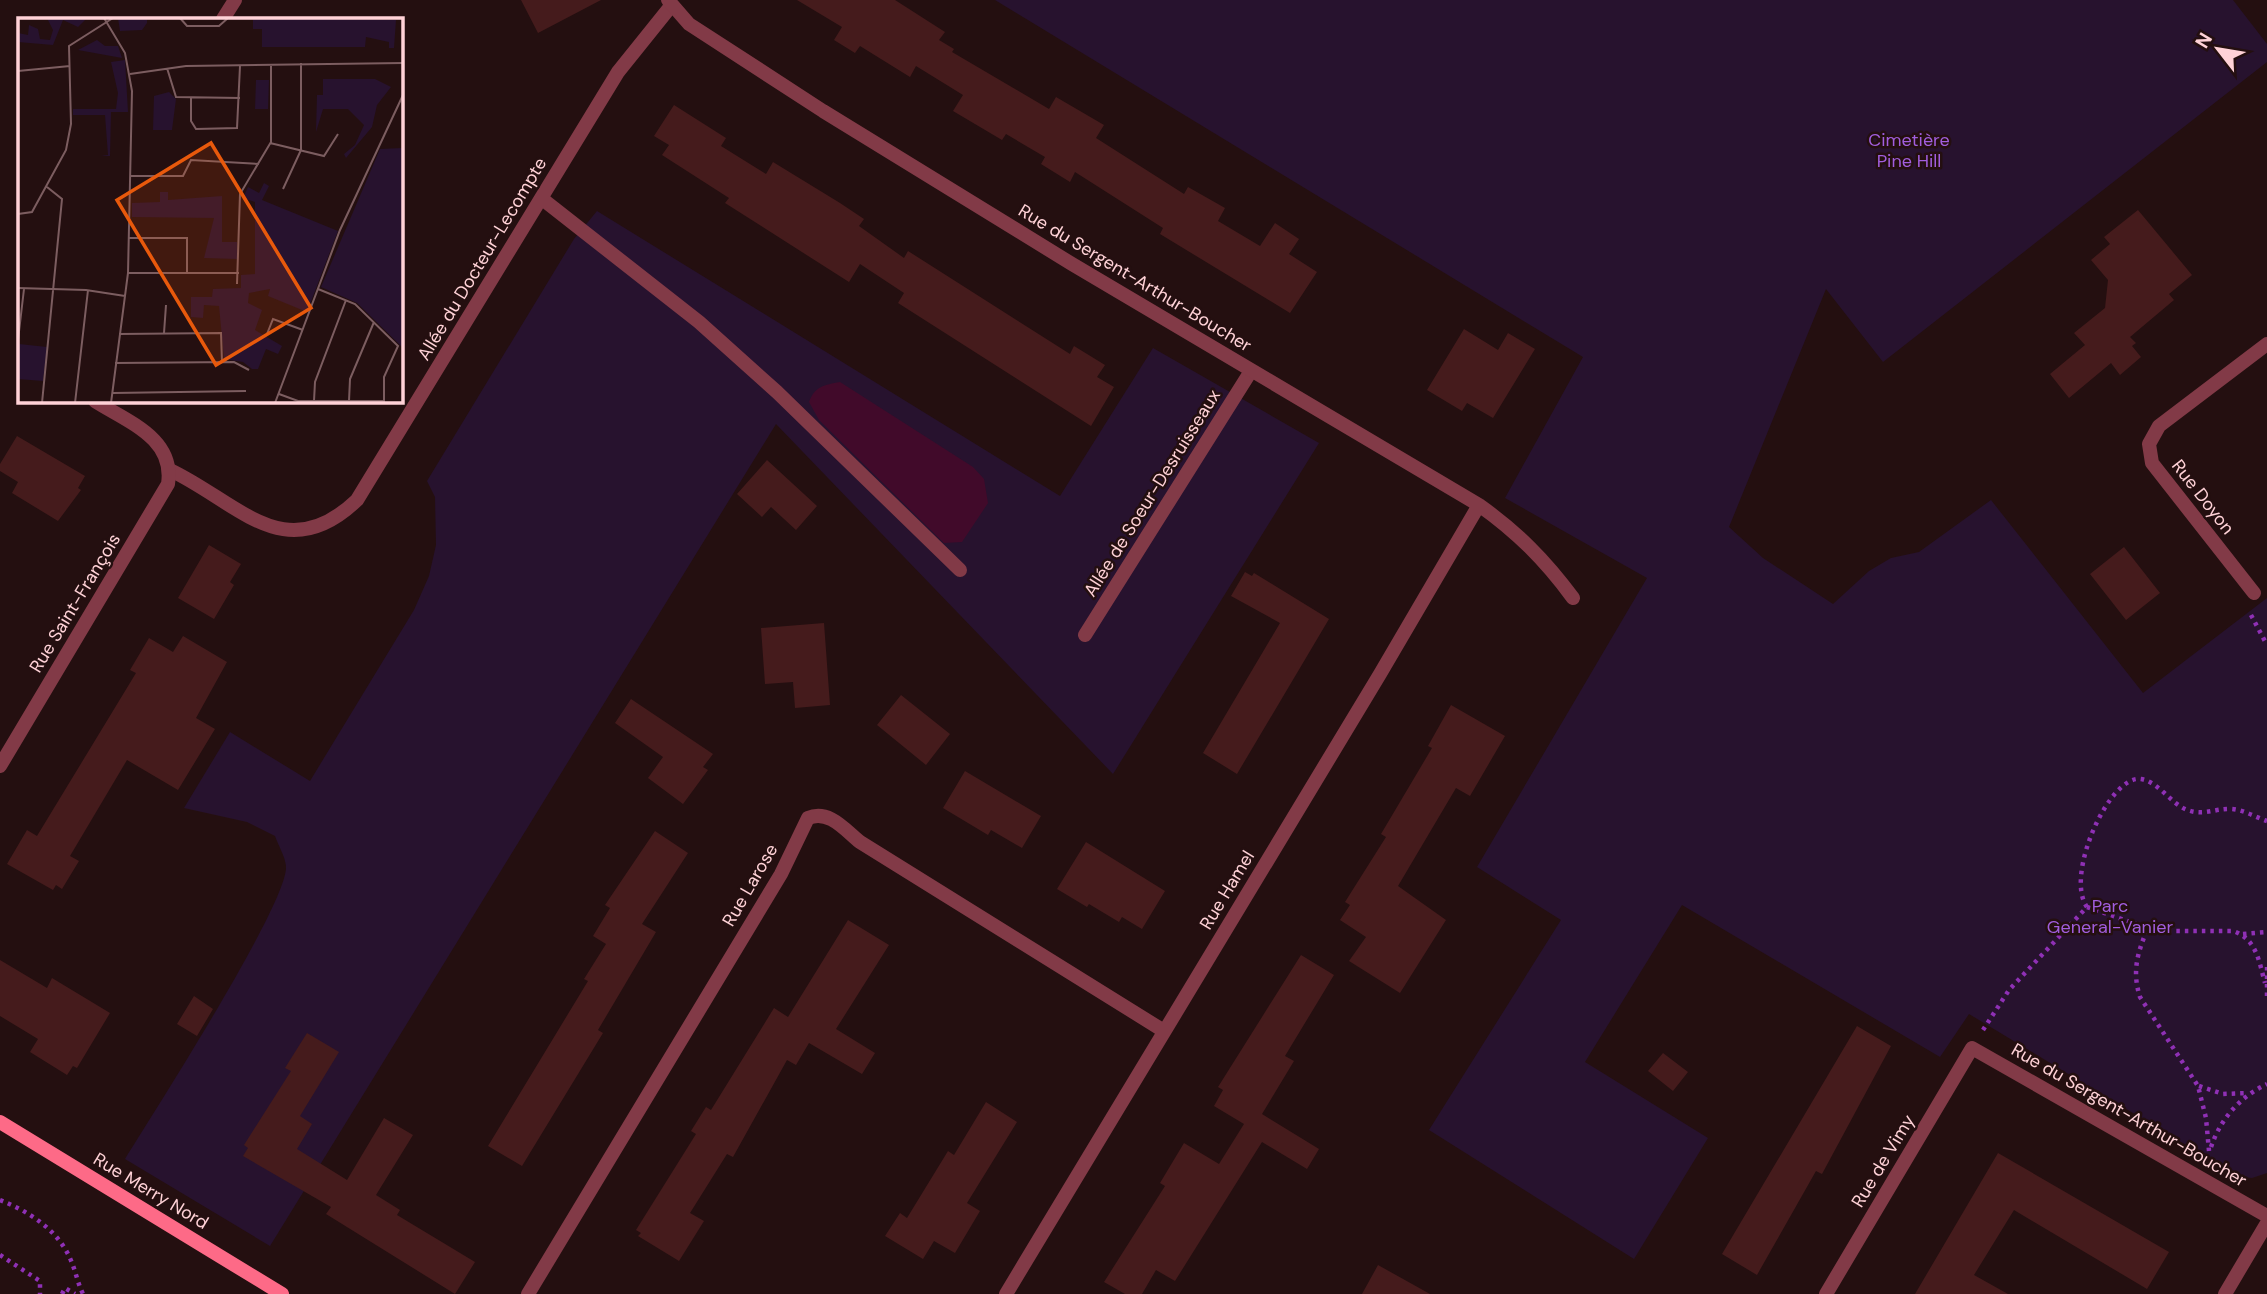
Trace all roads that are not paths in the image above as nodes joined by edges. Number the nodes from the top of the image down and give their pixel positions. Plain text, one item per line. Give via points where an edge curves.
1 (234, 0) edge
2 (669, 3) edge
3 (224, 18) edge
4 (541, 198) junction
5 (2267, 344) edge
6 (1251, 371) junction
7 (97, 402) edge
8 (169, 463) junction
9 (1479, 505) junction
10 (960, 570) dead end
11 (2253, 593) road end
12 (1573, 598) dead end
13 (1085, 635) dead end
14 (0, 766) edge
15 (1164, 1031) junction
16 (1972, 1048) joint
17 (0, 1122) edge
18 (2267, 1216) edge
19 (2267, 1223) edge
20 (282, 1294) edge
21 (527, 1294) edge
22 (1006, 1294) edge
23 (1826, 1294) edge
24 (2225, 1294) edge

1 - 3 street
2 - 4 street, Allée du Docteur-Lecompte via 618,72
2 - 6 street, Rue du Sergent-Arthur-Boucher via 689,24 812,104
4 - 8 street, Allée du Docteur-Lecompte via 357,500 342,515 321,527 266,527
4 - 10 street via 699,322
5 - 11 street, Rue Doyon via 2160,426 2149,444 2152,463
6 - 9 street, Rue du Sergent-Arthur-Boucher
6 - 13 street, Allée de Soeur-Desruisseaux
7 - 8 street, Allée du Docteur-Lecompte via 150,436
8 - 14 street, Rue Saint-François via 162,496
9 - 12 street, Rue du Sergent-Arthur-Boucher via 1514,529
9 - 15 street, Rue Hamel
15 - 21 street, Rue Larose via 860,842 834,820 815,815 803,822 781,874
15 - 22 street, Rue Hamel
16 - 18 street, Rue du Sergent-Arthur-Boucher
16 - 23 street, Rue de Vimy
17 - 20 main road, Rue Merry Nord
19 - 24 street

